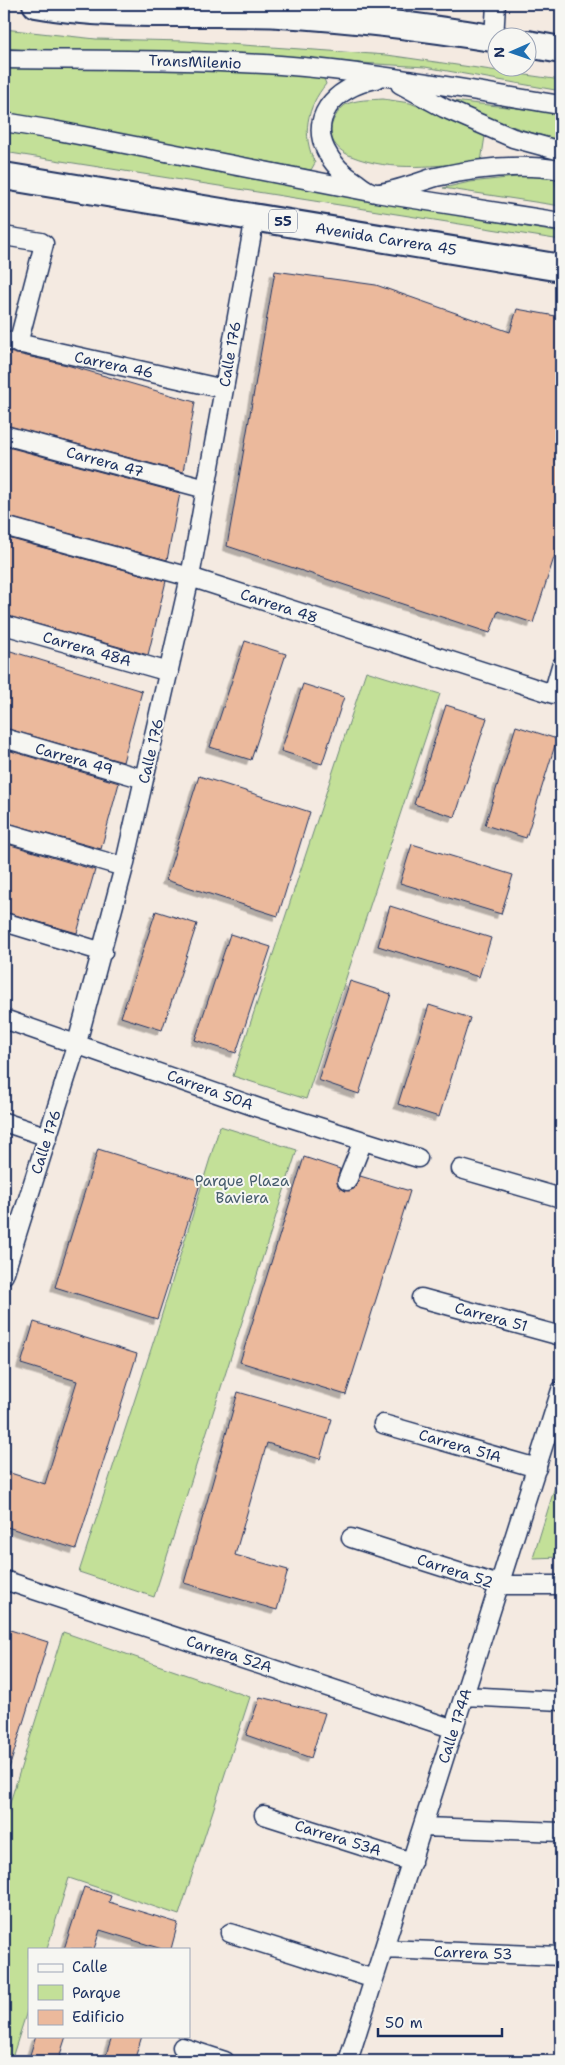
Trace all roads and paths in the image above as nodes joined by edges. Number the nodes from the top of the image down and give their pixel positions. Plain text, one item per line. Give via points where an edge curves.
1 (36, 4) edge
2 (496, 4) edge
3 (496, 28) edge
4 (488, 38) edge
5 (538, 46) edge
6 (561, 50) edge
7 (4, 59) edge
8 (386, 77) junction
9 (561, 105) edge
10 (4, 122) edge
11 (561, 151) edge
12 (561, 170) edge
13 (4, 176) edge
14 (376, 193) junction
15 (255, 217) junction
16 (561, 222) edge
17 (4, 236) edge
18 (561, 268) edge
19 (11, 342) edge
20 (224, 389) junction
21 (4, 434) edge
22 (206, 489) junction
23 (4, 526) edge
24 (190, 577) junction
25 (4, 625) edge
26 (561, 666) edge
27 (169, 672) junction
28 (4, 738) edge
29 (144, 779) junction
30 (4, 832) edge
31 (124, 867) junction
32 (4, 922) edge
33 (103, 952) junction
34 (4, 1019) edge
35 (77, 1043) junction
36 (4, 1122) edge
37 (48, 1137) junction
38 (362, 1141) junction
39 (418, 1158) dead end
40 (461, 1169) dead end
41 (347, 1181) dead end
42 (561, 1198) edge
43 (12, 1224) edge
44 (4, 1275) edge
45 (421, 1298) dead end
46 (561, 1336) edge
47 (561, 1390) edge
48 (383, 1424) dead end
49 (537, 1468) junction
50 (351, 1538) dead end
51 (4, 1580) edge
52 (499, 1585) junction
53 (561, 1586) edge
54 (465, 1696) junction
55 (561, 1701) edge
56 (454, 1729) junction
57 (264, 1815) dead end
58 (423, 1826) junction
59 (561, 1832) edge
60 (412, 1862) junction
61 (230, 1933) dead end
62 (384, 1949) junction
63 (561, 1956) edge
64 (374, 1979) junction
65 (182, 2047) dead end
66 (225, 2061) edge
67 (348, 2061) edge

1 - 4 highway via 114,12 278,14 374,21
2 - 3 street
5 - 6 highway
7 - 8 street, TransMilenio via 281,65
8 - 9 street, TransMilenio
8 - 11 street, TransMilenio via 444,108 504,134
8 - 14 street, TransMilenio via 344,91 328,107 320,127 324,148 333,163 354,182
10 - 14 street, TransMilenio
12 - 14 street, TransMilenio via 507,167 481,170
13 - 15 highway, Avenida Carrera 45 / 55
14 - 16 street, TransMilenio
15 - 18 highway, Avenida Carrera 45 / 55
15 - 20 street, Calle 176
17 - 19 street via 41,242 44,247
19 - 20 street, Carrera 46
20 - 22 street, Calle 176
21 - 22 street, Carrera 47
22 - 24 street, Calle 176
23 - 24 street, Carrera 48
24 - 26 street, Carrera 48 via 553,694
24 - 27 street, Calle 176
25 - 27 street, Carrera 48A
27 - 29 street, Calle 176
28 - 29 street, Carrera 49
29 - 31 street, Calle 176
30 - 31 street
31 - 33 street, Calle 176
32 - 33 street
33 - 35 street, Calle 176
34 - 35 street, Carrera 50A
35 - 37 street, Calle 176
35 - 38 street, Carrera 50A
36 - 37 street
37 - 43 street, Calle 176
38 - 39 street, Carrera 50A
38 - 41 street
40 - 42 street
43 - 44 street, Calle 176
45 - 46 street, Carrera 51
47 - 49 street, Calle 174A
48 - 49 street, Carrera 51A
49 - 52 street, Calle 174A
50 - 52 street, Carrera 52
51 - 56 street, Carrera 52A
52 - 53 street, Carrera 52
52 - 54 street, Calle 174A
54 - 55 street
54 - 56 street, Calle 174A
56 - 58 street, Calle 174A
57 - 60 street, Carrera 53A
58 - 59 street
58 - 60 street, Calle 174A
60 - 62 street, Calle 174A
61 - 64 street
62 - 63 street, Carrera 53
62 - 64 street, Calle 174A
64 - 67 street, Calle 174A
65 - 66 street

